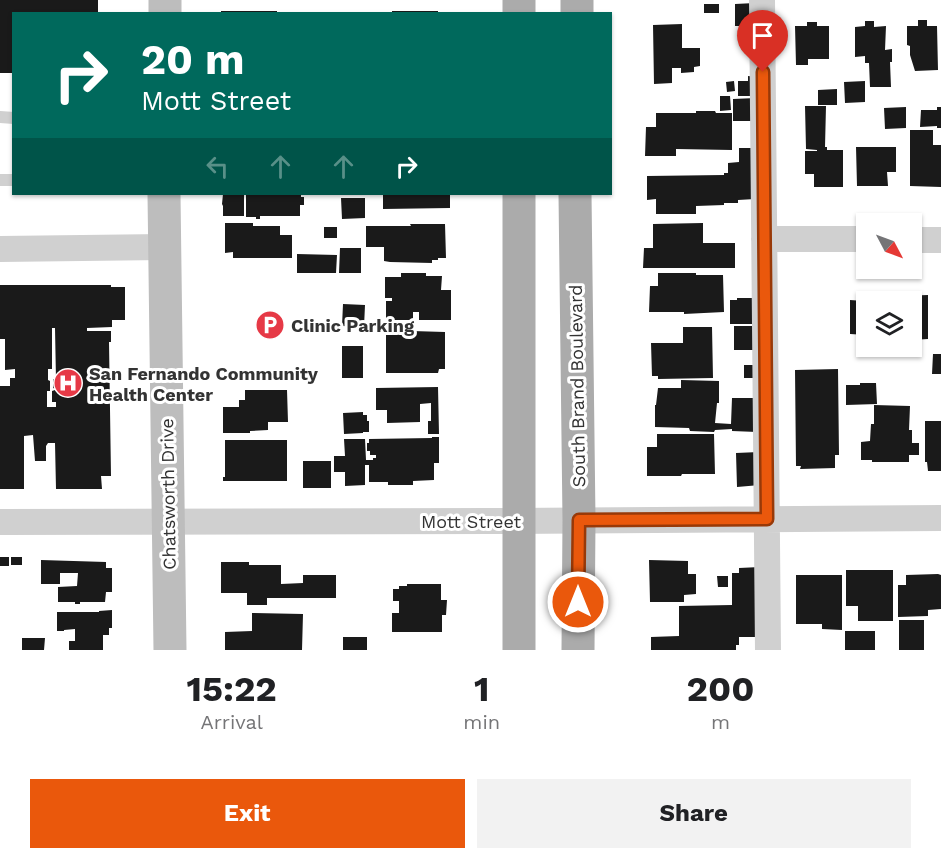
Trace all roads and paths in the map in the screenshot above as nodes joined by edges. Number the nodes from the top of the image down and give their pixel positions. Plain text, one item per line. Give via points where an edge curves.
1 (762, 0) edge
2 (164, 195) edge
3 (519, 195) edge
4 (575, 195) edge
5 (764, 239) junction
6 (856, 239) edge
7 (922, 240) edge
8 (941, 240) edge
9 (164, 248) junction
10 (0, 249) edge
11 (941, 518) edge
12 (767, 519) junction
13 (579, 520) junction
14 (169, 521) junction
15 (519, 521) junction
16 (0, 522) edge
17 (170, 650) edge
18 (519, 650) edge
19 (578, 650) edge
20 (768, 650) edge

1 - 5 street
2 - 9 main road, Chatsworth Drive
3 - 15 main road
4 - 13 main road, South Brand Boulevard
5 - 6 street
5 - 12 street
7 - 8 street
9 - 10 street
9 - 14 main road, Chatsworth Drive
11 - 12 street, Mott Street
12 - 13 street, Mott Street
12 - 20 street
13 - 15 street, Mott Street
13 - 19 main road, South Brand Boulevard
14 - 15 street, Mott Street
14 - 16 street, Mott Street
14 - 17 main road, Chatsworth Drive
15 - 18 main road

